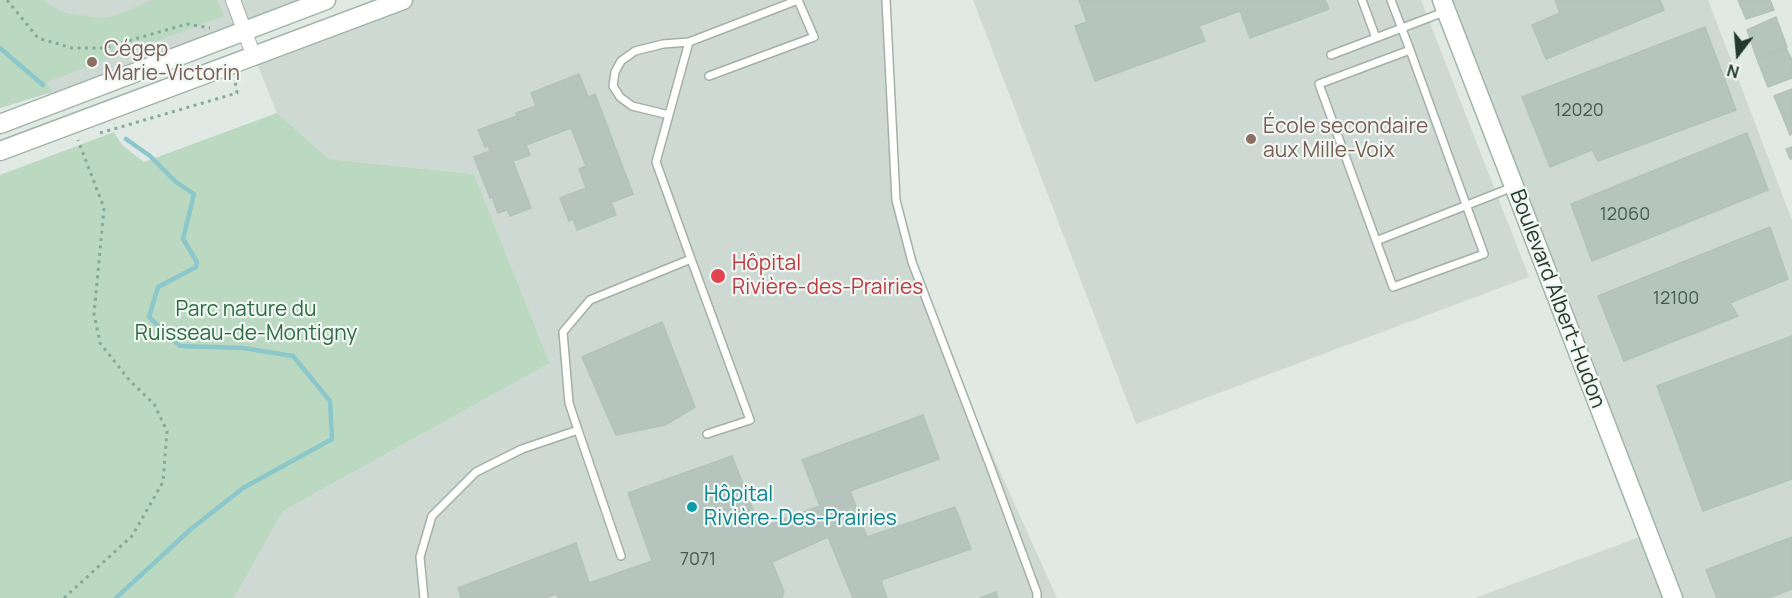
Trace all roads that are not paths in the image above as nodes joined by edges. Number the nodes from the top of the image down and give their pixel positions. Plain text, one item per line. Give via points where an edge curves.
1 (233, 0) edge
2 (326, 0) edge
3 (403, 0) edge
4 (798, 0) edge
5 (886, 0) edge
6 (1362, 0) edge
7 (1391, 0) edge
8 (1444, 6) edge
9 (1401, 28) junction
10 (245, 31) junction
11 (1376, 38) junction
12 (688, 42) junction
13 (1410, 50) junction
14 (253, 54) junction
15 (1331, 55) dead end
16 (709, 76) dead end
17 (669, 115) junction
18 (0, 123) edge
19 (0, 151) edge
20 (1514, 187) junction
21 (1467, 206) junction
22 (1376, 241) junction
23 (691, 259) junction
24 (578, 430) junction
25 (707, 434) dead end
26 (621, 556) dead end
27 (424, 598) edge
28 (1037, 598) edge
29 (1672, 598) edge

1 - 10 street
2 - 10 street
3 - 14 street
4 - 12 lane
4 - 16 lane via 814,37
5 - 28 lane via 896,200 912,262
6 - 11 lane
7 - 9 lane
8 - 9 lane
8 - 20 street, Boulevard Albert-Hudon
9 - 11 lane
9 - 13 lane
10 - 14 street
10 - 18 street
11 - 15 lane
12 - 17 lane
12 - 17 lane via 635,51 621,61 615,72 613,86 620,98 632,106
13 - 21 lane
13 - 22 lane via 1319,84
14 - 19 street
17 - 23 lane via 656,162
20 - 21 lane
20 - 29 street, Boulevard Albert-Hudon
21 - 22 lane
21 - 22 lane via 1484,254 1393,287
23 - 24 lane via 590,300 563,332 569,403
23 - 25 lane via 750,420
24 - 26 lane
24 - 27 lane via 522,449 476,472 432,516 420,556

